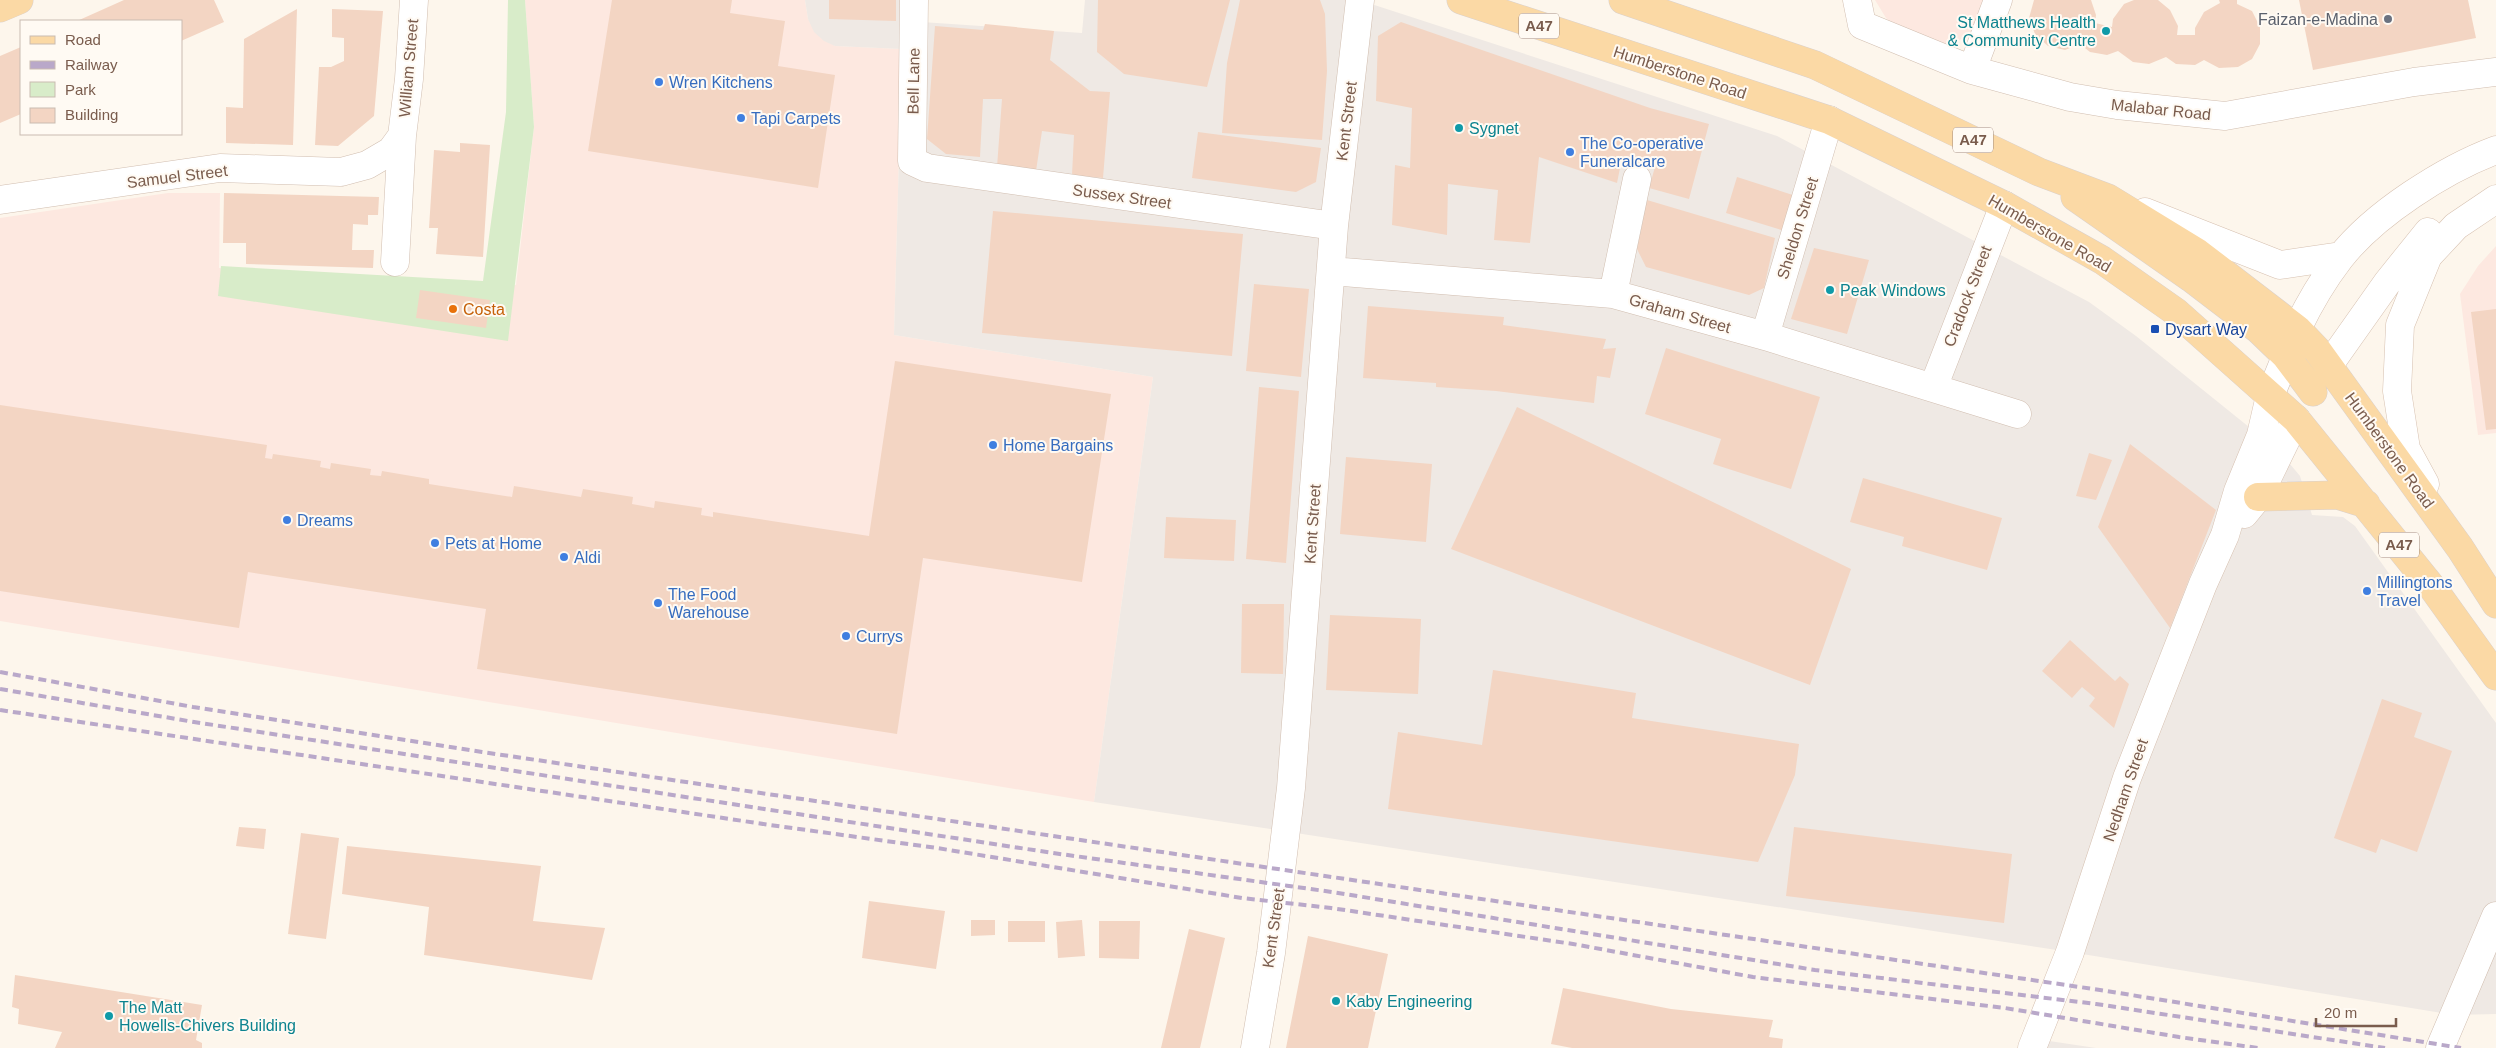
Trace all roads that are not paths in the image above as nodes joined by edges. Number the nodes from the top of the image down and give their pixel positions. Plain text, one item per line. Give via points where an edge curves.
1 (19, 0) edge
2 (414, 0) edge
3 (914, 0) edge
4 (1360, 0) edge
5 (1461, 0) edge
6 (1512, 0) edge
7 (1623, 0) edge
8 (1857, 0) edge
9 (1998, 0) edge
10 (0, 8) edge
11 (1617, 52) junction
12 (1972, 70) junction
13 (2496, 72) edge
14 (1829, 120) junction
15 (402, 136) junction
16 (2496, 150) edge
17 (912, 161) joint
18 (2039, 172) junction
19 (1637, 179) dead end
20 (2496, 179) edge
21 (2108, 198) junction
22 (2496, 199) edge
23 (0, 200) edge
24 (2004, 205) junction
25 (1334, 226) junction
26 (2341, 256) junction
27 (395, 262) dead end
28 (1331, 272) junction
29 (1613, 294) junction
30 (2297, 329) junction
31 (1765, 336) junction
32 (2286, 356) junction
33 (2329, 365) junction
34 (1933, 388) junction
35 (2313, 392) junction
36 (2270, 396) junction
37 (2017, 414) dead end
38 (2296, 419) junction
39 (2258, 496) junction
40 (2366, 504) junction
41 (2226, 535) junction
42 (2460, 548) junction
43 (2496, 604) edge
44 (2496, 676) edge
45 (2496, 916) edge
46 (1255, 1048) edge
47 (2032, 1048) edge
48 (2440, 1048) edge

1 - 10 main road
2 - 15 street, William Street
3 - 17 street, Bell Lane
4 - 25 street, Kent Street
5 - 11 main road, Humberstone Road / A47
6 - 11 main road, A47
7 - 18 main road, Humberstone Road / A47 via 1815,64
8 - 12 street, Malabar Road via 1862,25
9 - 12 street
11 - 14 main road, Humberstone Road / A47
12 - 13 street, Malabar Road via 2070,97 2225,116 2414,82
14 - 24 main road, Humberstone Road / A47
14 - 31 street, Sheldon Street
15 - 23 street, Samuel Street via 391,151 367,165 341,172 220,168
15 - 27 street, William Street
16 - 26 street via 2437,177 2372,226
17 - 25 street, Sussex Street via 937,169
18 - 21 main road, Humberstone Road / A47
18 - 32 main road, A47 via 2191,278 2259,330
19 - 29 street
20 - 33 street via 2439,219 2387,283
21 - 26 street via 2280,265
21 - 30 main road, Humberstone Road / A47 via 2198,253
22 - 42 street via 2456,226 2428,256 2400,325 2397,390 2406,449
24 - 34 street, Cradock Street
24 - 36 main road, Humberstone Road / A47 via 2102,260 2176,312
25 - 28 street, Kent Street
26 - 30 street via 2311,300
28 - 29 street, Graham Street
28 - 46 street, Kent Street via 1291,788 1271,953
29 - 31 street, Graham Street
30 - 32 street
30 - 33 main road, Humberstone Road / A47
31 - 34 street, Graham Street
32 - 35 main road, A47
32 - 36 street
33 - 35 street
33 - 42 main road, Humberstone Road / A47
34 - 37 street, Graham Street
35 - 38 street
36 - 38 main road, Humberstone Road / A47
36 - 41 street, Nedham Street via 2261,435 2238,490
38 - 39 street, Nedham Street
38 - 40 main road, Humberstone Road / A47
39 - 40 main road via 2337,494
39 - 41 street, Nedham Street
40 - 44 main road, Humberstone Road / A47 via 2435,590
41 - 47 street, Nedham Street via 2203,584 2127,778 2070,952
42 - 43 main road, Humberstone Road / A47
45 - 48 street

